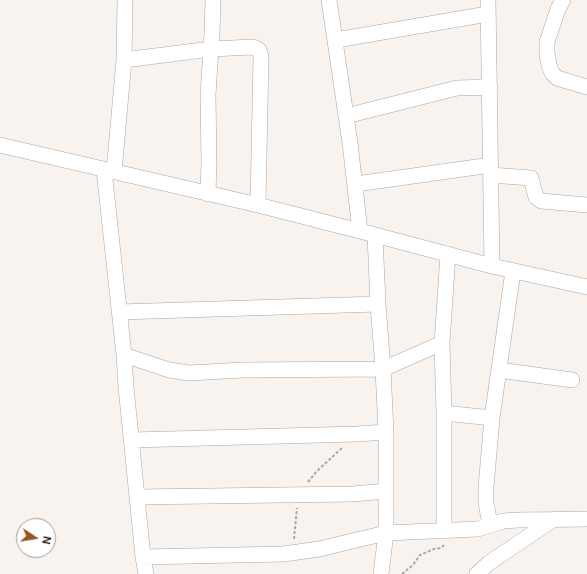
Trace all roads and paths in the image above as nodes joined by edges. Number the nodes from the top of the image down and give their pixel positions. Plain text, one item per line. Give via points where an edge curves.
1 (125, 0) edge
2 (213, 0) edge
3 (329, 0) edge
4 (563, 0) edge
5 (488, 7) edge
6 (336, 40) junction
7 (211, 49) junction
8 (124, 60) junction
9 (490, 87) junction
10 (587, 87) edge
11 (346, 116) junction
12 (0, 145) edge
13 (491, 170) junction
14 (109, 171) junction
15 (356, 184) junction
16 (208, 194) junction
17 (258, 205) junction
18 (587, 205) edge
19 (360, 231) junction
20 (375, 235) junction
21 (448, 254) junction
22 (492, 266) junction
23 (513, 271) junction
24 (587, 287) edge
25 (378, 304) junction
26 (119, 312) junction
27 (442, 343) junction
28 (124, 355) junction
29 (383, 369) junction
30 (499, 370) junction
31 (572, 380) dead end
32 (444, 413) junction
33 (492, 418) junction
34 (386, 432) junction
35 (132, 440) junction
36 (386, 491) junction
37 (137, 497) junction
38 (587, 519) edge
39 (518, 520) junction
40 (554, 520) junction
41 (490, 524) junction
42 (448, 531) junction
43 (386, 533) junction
44 (533, 534) junction
45 (143, 557) junction
46 (146, 574) edge
47 (381, 574) edge
48 (402, 574) edge
49 (477, 574) edge

1 - 8 street
2 - 7 street
3 - 6 street
4 - 10 street via 547,42 549,65 557,78
5 - 6 street
5 - 9 street
6 - 11 street
7 - 8 street
7 - 16 street via 208,95
7 - 17 street via 253,47 259,50 261,56
8 - 14 street
9 - 11 street via 452,89
9 - 13 street
11 - 15 street
12 - 14 street
13 - 15 street
13 - 18 street via 531,178 536,197 541,201
13 - 22 street
14 - 16 street
14 - 26 street
15 - 19 street
16 - 17 street
17 - 19 street
19 - 20 street
20 - 21 street
20 - 25 street
21 - 22 street
21 - 27 street
22 - 23 street
23 - 24 street
23 - 30 street
25 - 26 street
25 - 29 street
26 - 28 street
27 - 29 street
27 - 32 street
28 - 29 street via 170,370 189,373
28 - 35 street
29 - 34 street
30 - 31 street
30 - 33 street
32 - 33 street
32 - 42 street
33 - 41 street via 486,487
34 - 35 street
34 - 36 street
35 - 37 street
36 - 37 street via 353,494
36 - 43 street
37 - 45 street
38 - 40 street
39 - 40 street
39 - 41 street
39 - 44 street
40 - 44 street
41 - 42 street via 478,529
42 - 43 street
42 - 48 path via 446,543 441,548 434,548 420,555
43 - 45 street via 293,553
43 - 47 street
44 - 49 street
45 - 46 street

